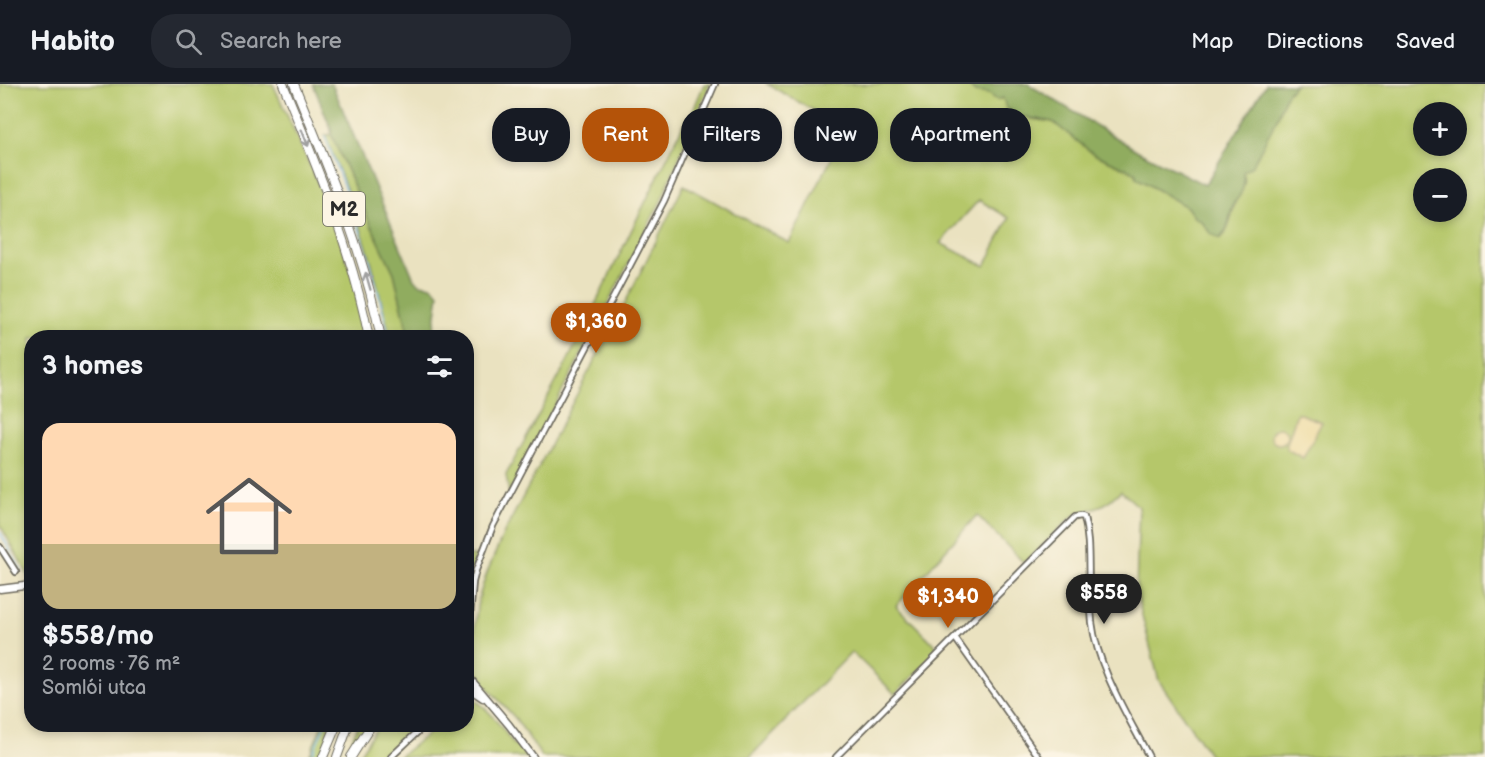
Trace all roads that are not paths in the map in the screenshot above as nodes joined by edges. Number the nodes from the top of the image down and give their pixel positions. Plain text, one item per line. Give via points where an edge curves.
1 (283, 84) edge
2 (294, 84) edge
3 (715, 84) edge
4 (367, 330) edge
5 (379, 330) edge
6 (0, 547) edge
7 (16, 572) dead end
8 (474, 578) edge
9 (24, 586) edge
10 (0, 589) edge
11 (955, 638) junction
12 (474, 683) edge
13 (474, 692) edge
14 (495, 708) junction
15 (333, 732) edge
16 (347, 732) edge
17 (367, 732) edge
18 (418, 732) edge
19 (323, 757) edge
20 (337, 757) edge
21 (351, 757) edge
22 (391, 757) edge
23 (533, 757) edge
24 (836, 757) edge
25 (1039, 757) edge
26 (1149, 757) edge

1 -> 4 highway, M2 via 336,221
5 -> 2 highway, M2 via 347,216
3 - 8 street via 664,201 493,526
6 - 7 street
9 - 10 street
11 - 24 street
11 - 25 street
11 - 26 street via 1075,518 1084,517 1092,625 1097,644
12 - 14 street
13 - 14 street
14 - 23 street
15 - 19 highway
16 - 20 highway
17 - 21 highway
18 - 22 street

